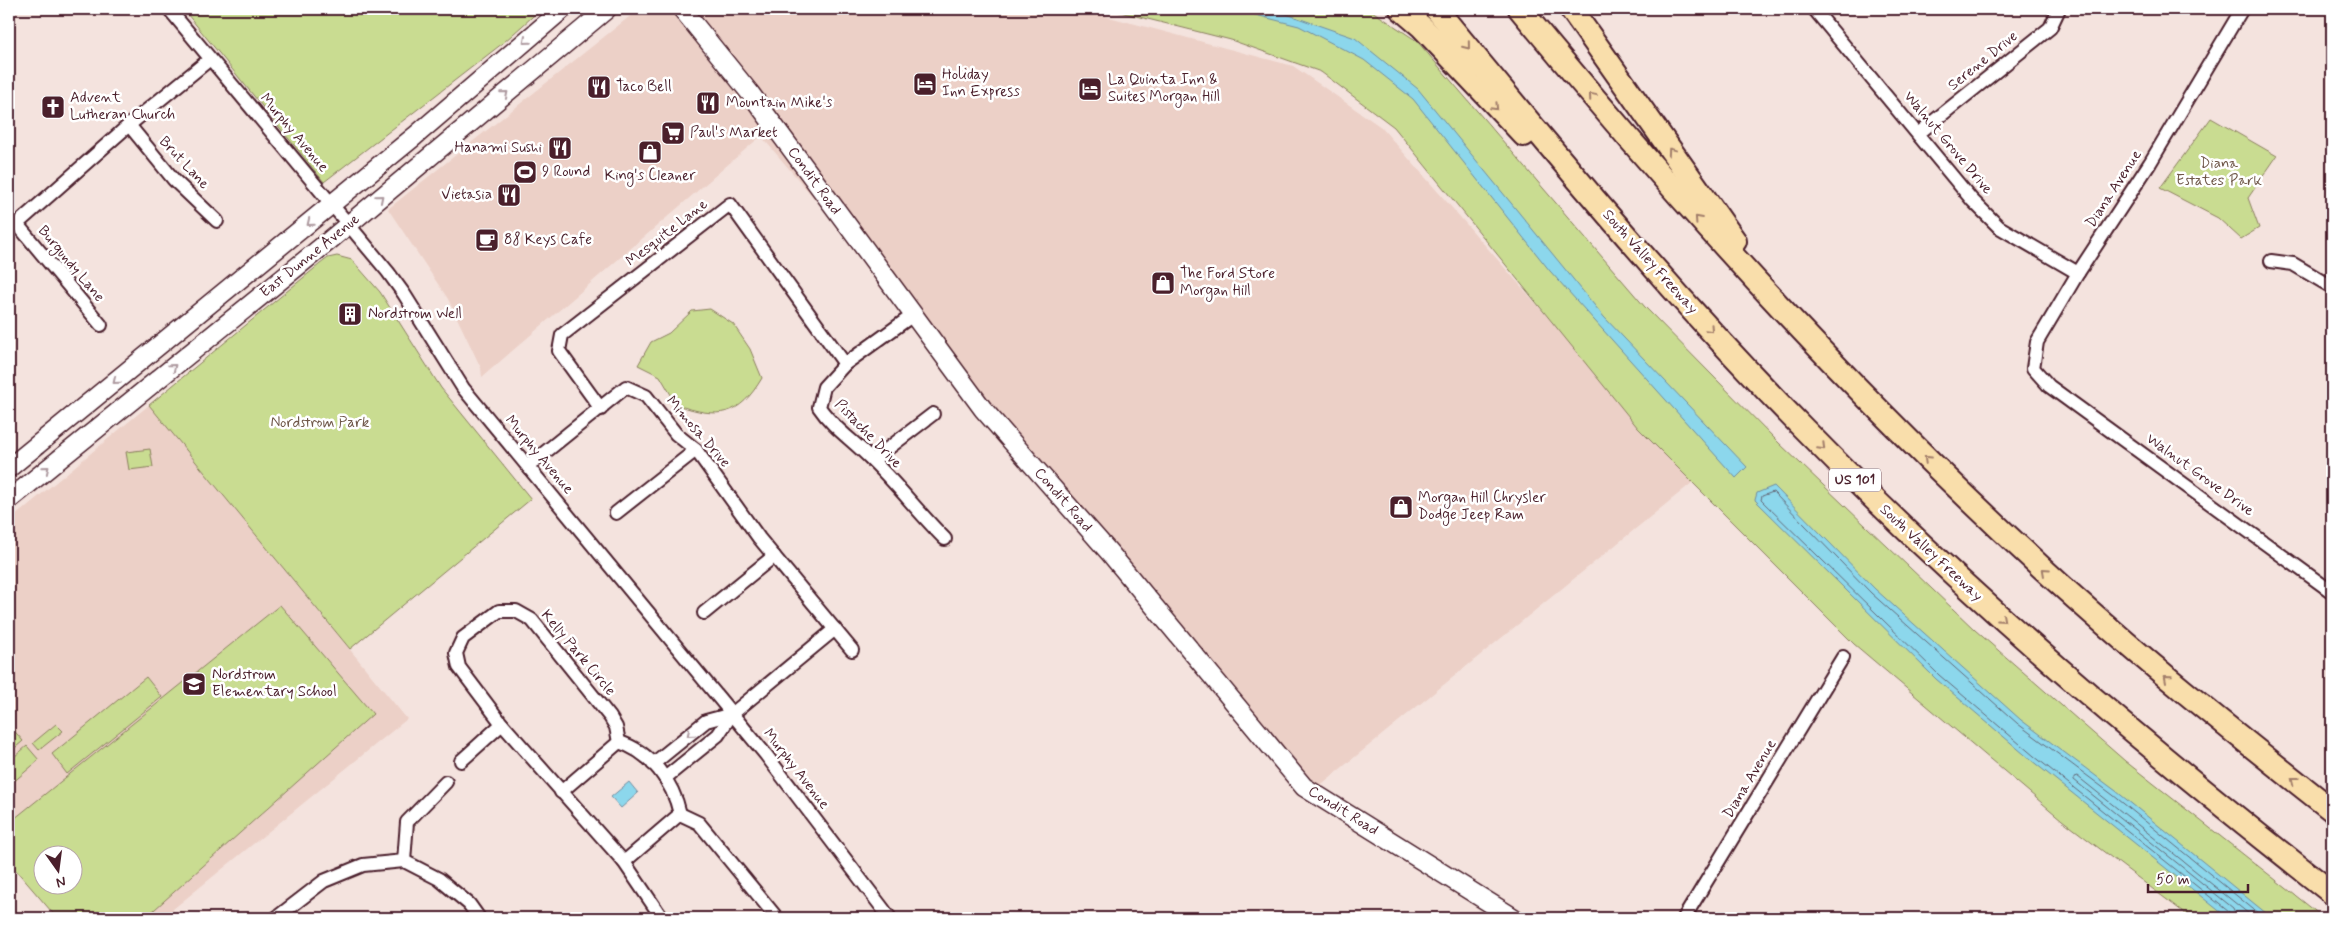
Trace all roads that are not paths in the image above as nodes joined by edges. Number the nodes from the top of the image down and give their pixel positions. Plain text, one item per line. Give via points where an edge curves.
1 (169, 9) edge
2 (563, 9) edge
3 (607, 9) edge
4 (682, 9) edge
5 (1401, 9) edge
6 (1436, 9) edge
7 (1520, 9) edge
8 (1571, 9) edge
9 (1814, 9) edge
10 (2059, 9) edge
11 (2242, 9) edge
12 (210, 59) junction
13 (129, 125) junction
14 (1918, 133) junction
15 (333, 204) junction
16 (217, 221) dead end
17 (349, 224) junction
18 (1623, 234) junction
19 (2271, 261) dead end
20 (2078, 274) junction
21 (2332, 287) edge
22 (913, 315) junction
23 (1790, 320) junction
24 (101, 325) dead end
25 (845, 364) junction
26 (2049, 386) joint
27 (601, 409) junction
28 (932, 414) dead end
29 (696, 450) junction
30 (873, 460) junction
31 (11, 461) edge
32 (528, 466) junction
33 (9, 500) edge
34 (616, 514) dead end
35 (944, 539) dead end
36 (774, 556) junction
37 (2332, 592) edge
38 (704, 613) dead end
39 (835, 629) junction
40 (852, 650) dead end
41 (1843, 657) dead end
42 (732, 714) junction
43 (502, 724) junction
44 (619, 742) junction
45 (461, 761) dead end
46 (653, 764) junction
47 (664, 778) junction
48 (446, 782) dead end
49 (561, 792) junction
50 (2332, 810) edge
51 (680, 814) junction
52 (404, 862) junction
53 (624, 862) junction
54 (2332, 893) edge
55 (276, 918) edge
56 (479, 918) edge
57 (662, 918) edge
58 (777, 918) edge
59 (890, 918) edge
60 (1514, 918) edge
61 (1684, 918) edge

1 - 12 street, Murphy Avenue
2 -> 15 main road, East Dunne Avenue
17 -> 3 main road, East Dunne Avenue
4 - 22 main road, Condit Road via 750,93
5 -> 18 highway
6 -> 18 highway, South Valley Freeway / US 101
23 -> 7 highway via 1672,189
23 -> 8 highway
9 - 14 street, Walnut Grove Drive
10 - 14 street, Serene Drive via 2050,28
11 - 20 street, Diana Avenue
12 - 13 street
12 - 15 street, Murphy Avenue
13 - 16 street, Brut Lane via 174,180
13 - 24 street, Burgundy Lane via 17,224
14 - 20 street, Walnut Grove Drive via 1972,200 1999,227
15 - 17 street, Murphy Avenue
15 -> 31 main road, East Dunne Avenue
17 - 32 street, Murphy Avenue via 404,294 463,388
33 -> 17 main road, East Dunne Avenue
18 -> 54 highway, South Valley Freeway / US 101 via 1803,428 1997,615 2141,740
19 - 21 street via 2293,264
20 - 26 street, Diana Avenue via 2037,342 2033,368
22 - 25 street, Pistache Drive
22 - 60 main road, Condit Road via 983,409 1109,552 1304,787
50 -> 23 highway via 2177,686 2043,569 1909,442
25 - 27 street, Mesquite Lane via 730,204 562,335 559,351
25 - 30 street, Pistache Drive via 824,386 819,407 828,421
26 - 37 street, Walnut Grove Drive
27 - 29 street, Mimosa Drive via 626,387 646,396 676,434
27 - 32 street, Mimosa Drive
28 - 30 street
29 - 34 street
29 - 36 street, Mimosa Drive
30 - 35 street, Pistache Drive
32 - 42 street, Murphy Avenue
36 - 38 street
36 - 39 street, Mimosa Drive
39 - 40 street, Mimosa Drive
39 - 42 street
41 - 61 street, Diana Avenue
42 -> 46 street via 706,721
42 - 47 street via 718,735
42 - 59 street, Murphy Avenue
43 - 44 street, Kelly Park Circle via 459,667 456,653 464,638 499,611 508,610 532,620 610,717
43 - 45 street
43 - 49 street, Kelly Park Circle
44 - 46 street via 634,747
44 - 49 street
46 - 47 street
47 - 51 street via 676,797
48 - 52 street via 407,822
49 - 53 street, Kelly Park Circle
51 - 53 street
51 - 58 street via 700,823
52 - 55 street via 363,865 324,881
52 - 56 street via 439,879 469,904
53 - 57 street, Kelly Park Circle

